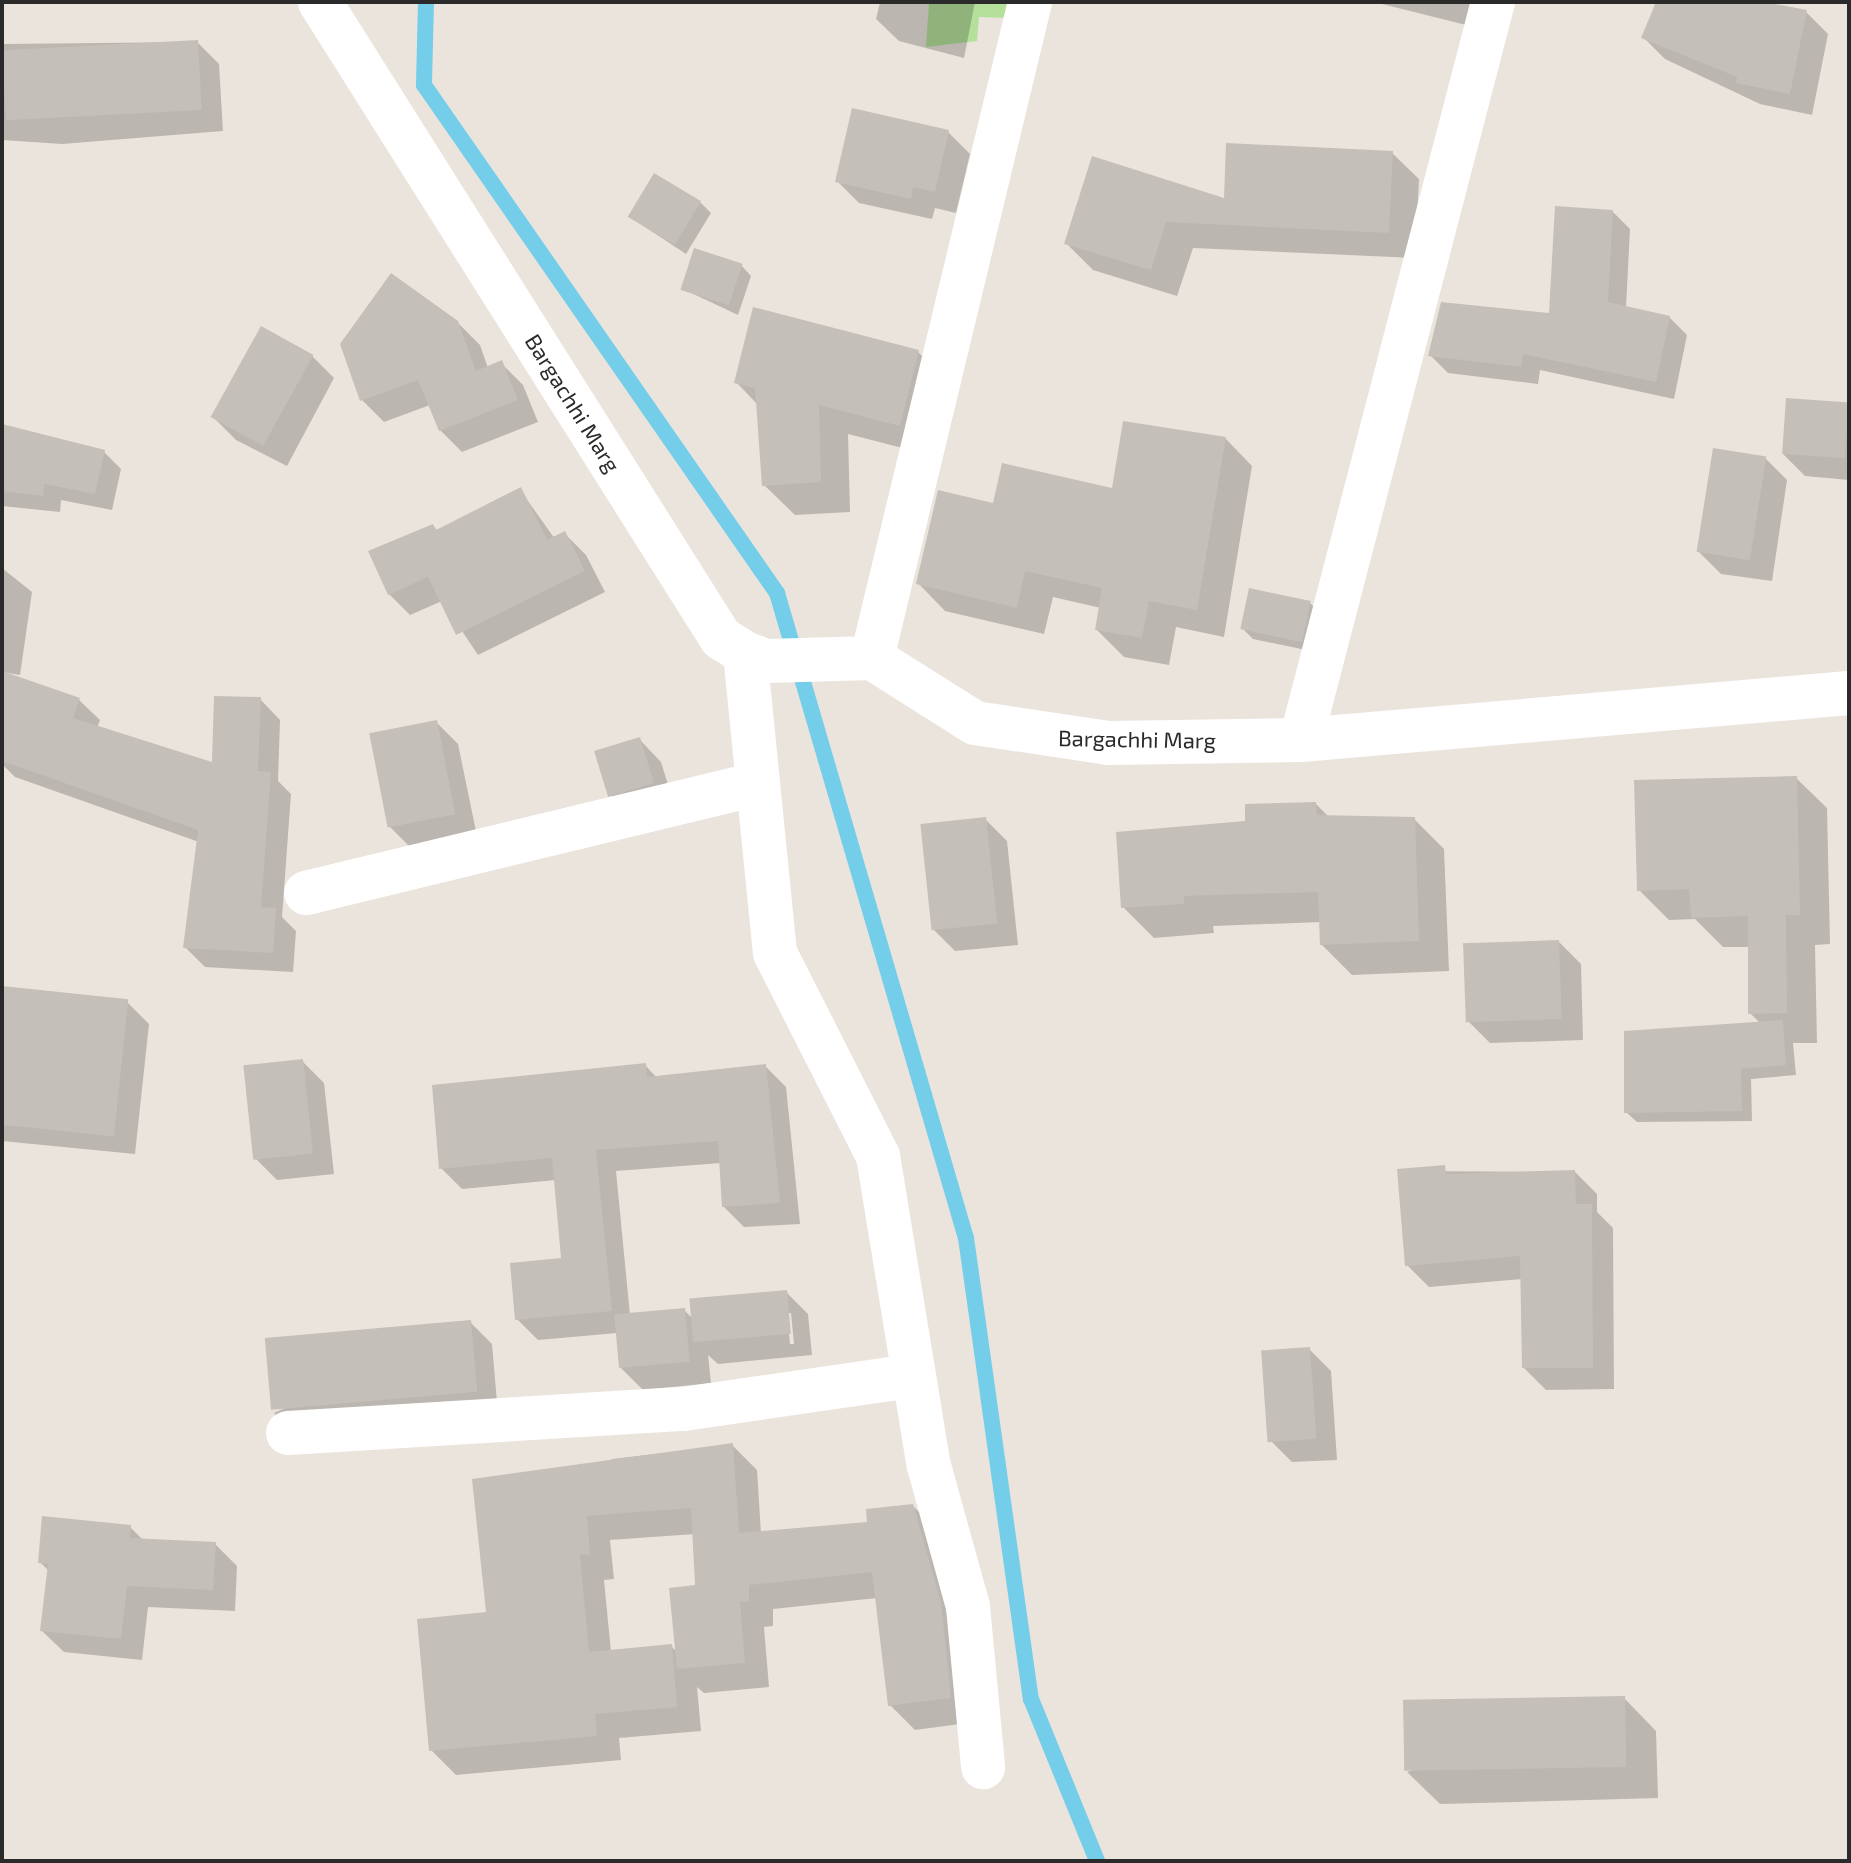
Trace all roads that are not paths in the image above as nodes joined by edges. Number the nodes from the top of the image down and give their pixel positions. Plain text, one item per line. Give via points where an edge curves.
1 (320, 2) edge
2 (1030, 2) edge
3 (1493, 2) edge
4 (861, 656) junction
5 (755, 657) junction
6 (1849, 693) edge
7 (1301, 740) junction
8 (756, 784) junction
9 (306, 893) dead end
10 (911, 1376) junction
11 (288, 1433) dead end
12 (983, 1767) dead end

1 - 5 street, Bargachhi Marg via 721,638
2 - 4 street
3 - 7 street
4 - 5 street
4 - 7 street, Bargachhi Marg via 975,723 1026,733 1109,743
5 - 8 street
6 - 7 street, Bargachhi Marg
8 - 9 street
8 - 10 street via 775,953 878,1156
10 - 11 street via 684,1409
10 - 12 street via 968,1607

